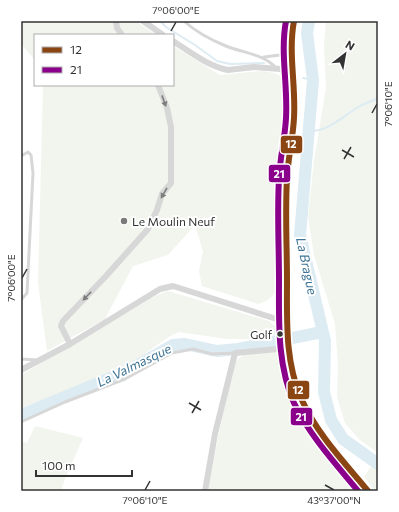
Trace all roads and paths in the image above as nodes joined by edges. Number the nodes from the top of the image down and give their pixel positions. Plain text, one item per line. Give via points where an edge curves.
1 (116, 21) edge
2 (143, 21) edge
3 (184, 21) edge
4 (294, 21) edge
5 (121, 34) edge
6 (162, 34) edge
7 (174, 42) edge
8 (280, 55) dead end
9 (264, 58) junction
10 (276, 68) junction
11 (293, 70) junction
12 (158, 86) edge
13 (21, 156) edge
14 (21, 300) edge
15 (286, 322) junction
16 (70, 344) junction
17 (288, 346) junction
18 (235, 353) junction
19 (21, 358) edge
20 (42, 360) junction
21 (21, 370) edge
22 (21, 422) edge
23 (204, 491) edge
24 (368, 491) edge

1 - 5 street
2 - 6 street
3 - 9 lane via 203,35 220,43
4 - 11 street via 291,35
7 - 10 street via 222,69
8 - 9 lane
9 - 10 lane
10 - 11 street
11 - 15 street via 294,118 288,163
12 -> 16 street via 171,127 171,183 162,194 148,229 63,321 61,326
13 - 14 lane via 28,152 31,156 33,173 27,293
15 - 16 street via 173,286 160,289
15 - 17 street
16 - 20 street
17 - 18 street
17 - 24 street via 296,383 308,412 317,428
18 - 22 lane via 212,354 193,349 172,353 125,379
18 - 23 street
19 - 20 lane
20 - 21 street

